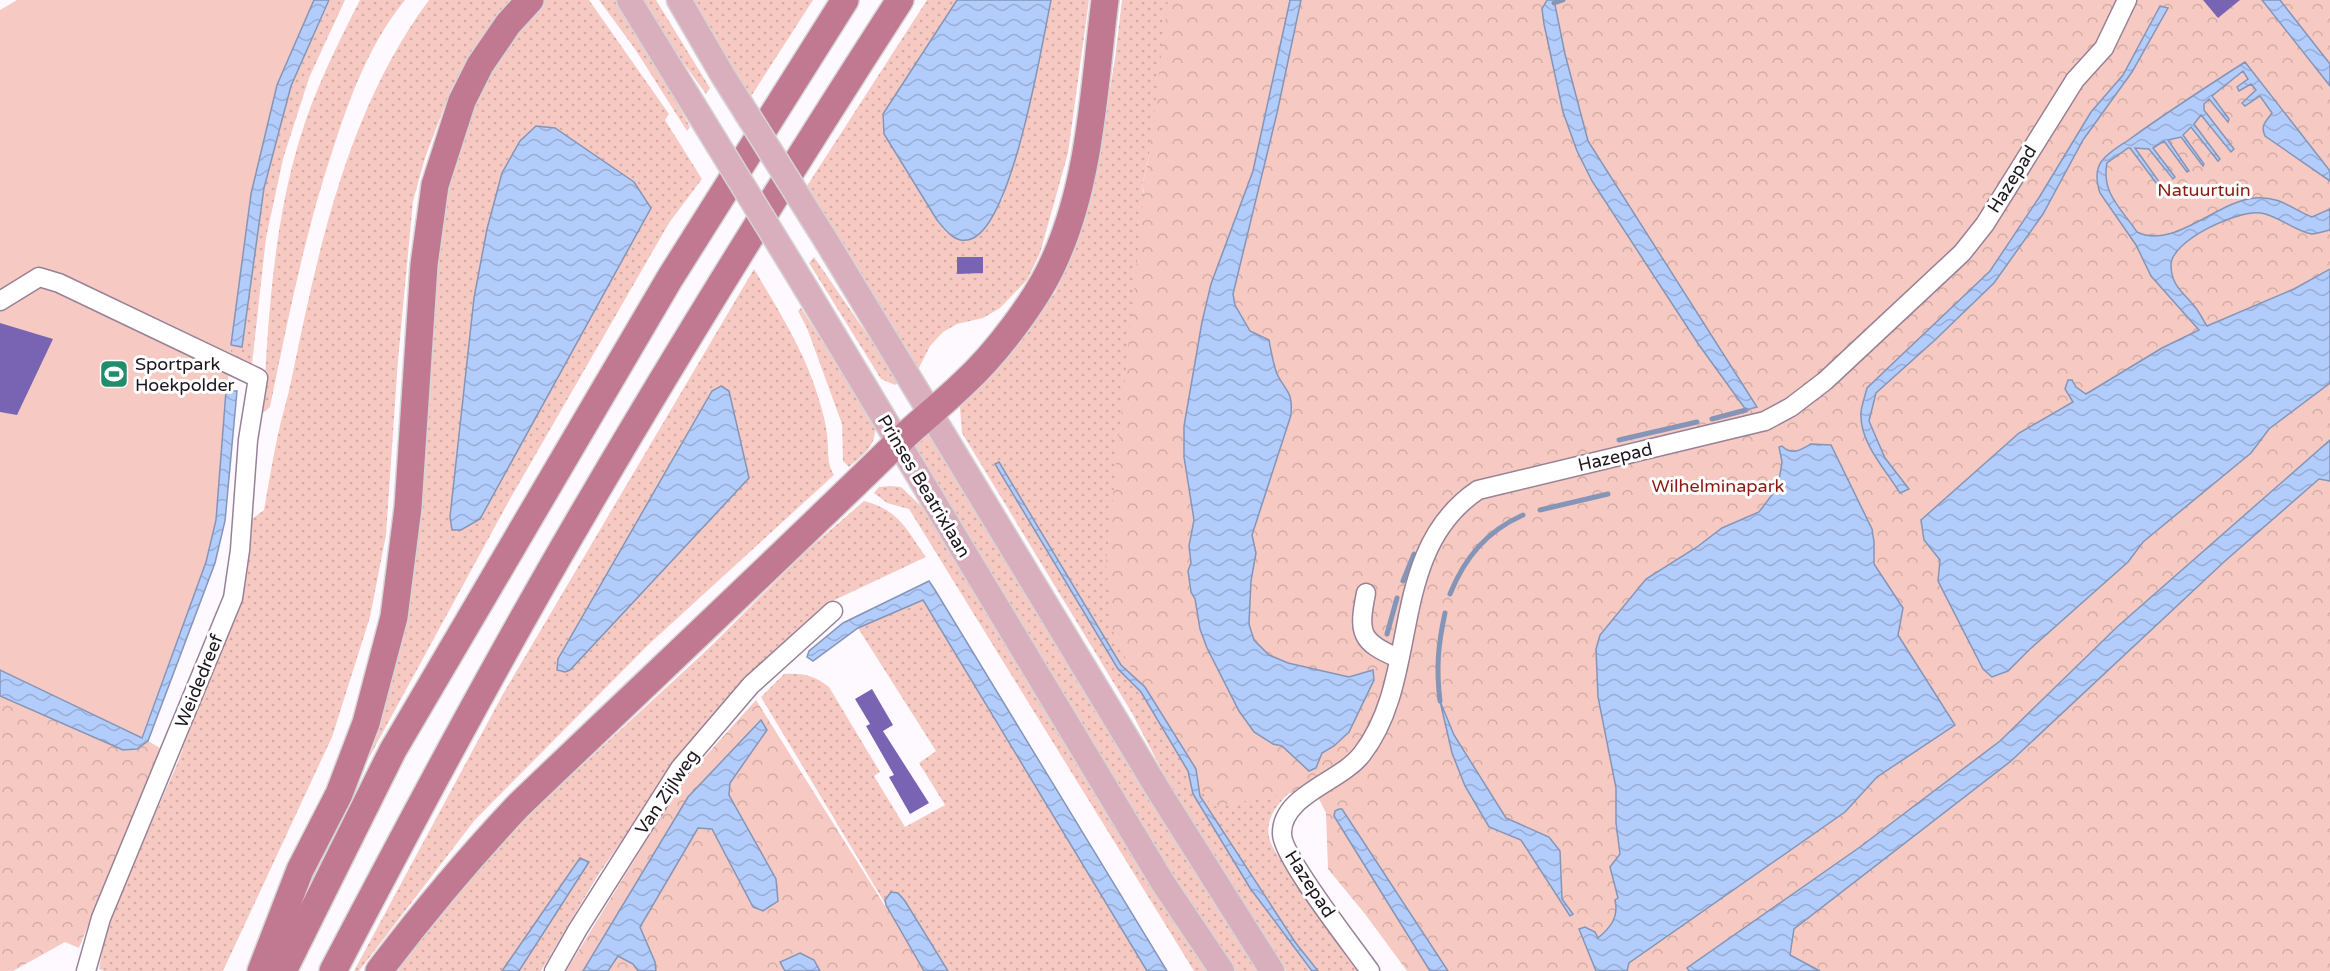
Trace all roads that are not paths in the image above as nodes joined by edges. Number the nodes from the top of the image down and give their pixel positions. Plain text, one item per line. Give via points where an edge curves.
1 (530, 0) edge
2 (628, 0) edge
3 (679, 0) edge
4 (845, 0) edge
5 (900, 0) edge
6 (1105, 0) edge
7 (2127, 0) edge
8 (0, 301) edge
9 (930, 413) junction
10 (897, 442) junction
11 (1366, 593) dead end
12 (833, 611) dead end
13 (1398, 658) junction
14 (86, 971) edge
15 (261, 971) edge
16 (283, 971) edge
17 (333, 971) edge
18 (379, 971) edge
19 (554, 971) edge
20 (1222, 971) edge
21 (1272, 971) edge
22 (1370, 971) edge

1 - 15 highway via 508,24 480,66 462,101 438,175 424,265 408,507 394,617 366,723 339,794 300,870
2 - 10 main road, Prinses Beatrixlaan, bridge
3 - 9 main road, bridge
4 - 16 highway via 670,278 399,740
5 - 17 highway via 706,308 593,497 441,766
6 - 9 highway via 1079,189 1055,260 1003,339 966,382
7 - 13 street, Hazepad via 2104,48 2075,80 1962,253 1825,381 1765,422 1500,484 1467,497 1442,526 1424,559 1412,592
8 - 14 street, Weidedreef via 39,277 258,378 233,598 101,918
9 - 10 highway
9 - 21 main road
10 - 18 highway via 518,806 424,911
10 - 20 main road, Prinses Beatrixlaan via 1163,883
11 - 13 street via 1361,618 1365,638 1379,650
12 - 19 street, Van Zijlweg via 751,685 680,768
13 - 22 street, Hazepad via 1390,700 1376,735 1360,757 1296,802 1286,817 1282,834 1308,885

